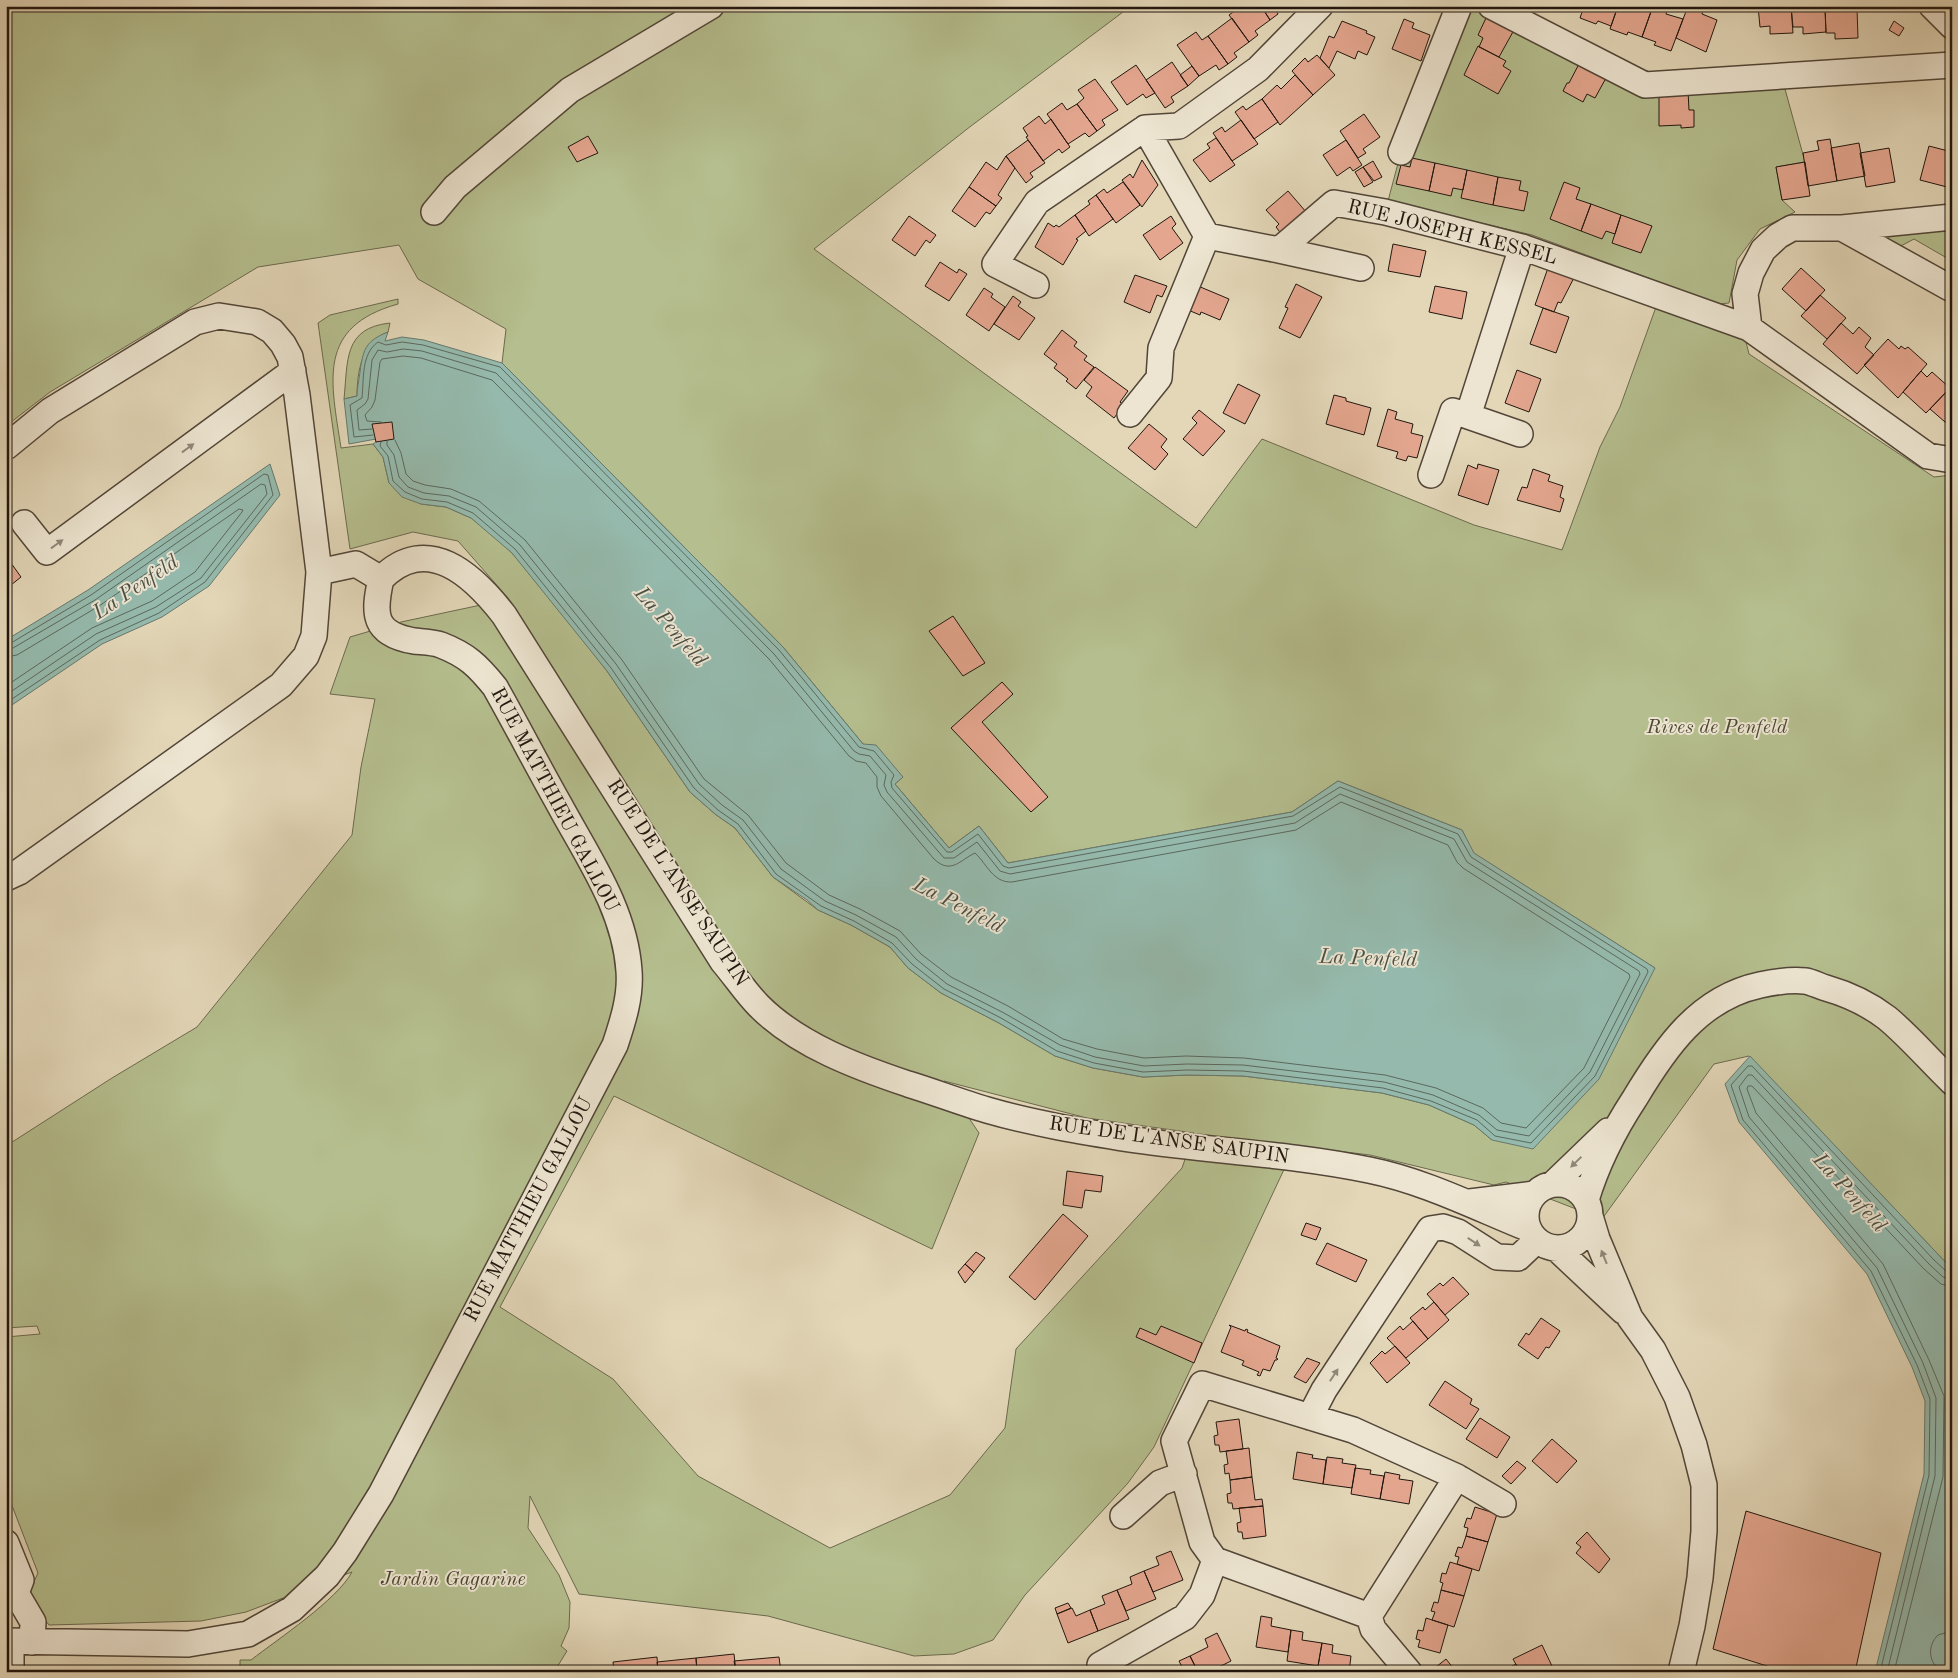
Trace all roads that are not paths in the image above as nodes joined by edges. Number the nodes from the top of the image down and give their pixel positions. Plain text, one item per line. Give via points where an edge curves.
1 (711, 6) edge
2 (1320, 6) edge
3 (1459, 6) edge
4 (1491, 6) edge
5 (1932, 6) edge
6 (1952, 26) edge
7 (1952, 65) edge
8 (1145, 128) junction
9 (1401, 152) dead end
10 (434, 212) dead end
11 (1952, 217) edge
12 (1842, 228) junction
13 (1207, 236) junction
14 (1522, 247) junction
15 (1279, 250) junction
16 (1361, 268) dead end
17 (1036, 285) dead end
18 (1952, 288) edge
19 (1749, 328) junction
20 (295, 383) junction
21 (1130, 414) dead end
22 (1468, 416) junction
23 (1520, 434) dead end
24 (6, 447) edge
25 (1952, 460) edge
26 (1431, 474) dead end
27 (24, 523) dead end
28 (319, 572) junction
29 (381, 579) junction
30 (6, 878) edge
31 (1952, 1082) edge
32 (1624, 1115) junction
33 (1544, 1188) junction
34 (1467, 1202) junction
35 (1588, 1208) junction
36 (1540, 1239) junction
37 (1630, 1318) junction
38 (1310, 1417) junction
39 (1184, 1474) junction
40 (1457, 1477) junction
41 (1502, 1504) dead end
42 (1123, 1516) dead end
43 (6, 1543) edge
44 (1215, 1560) junction
45 (11, 1590) edge
46 (1369, 1616) junction
47 (16, 1641) edge
48 (1100, 1665) dead end
49 (11, 1672) edge
50 (1409, 1672) edge
51 (1681, 1672) edge

1 - 10 street via 570,90 455,187
2 - 8 street via 1258,69 1179,126
3 - 9 street
4 - 7 street via 1644,85
5 - 6 street
8 - 13 street
8 - 17 street via 1037,202 995,264
11 - 12 street
12 - 18 street
12 - 19 street via 1792,228 1763,250 1745,294
13 - 15 street
13 - 21 street via 1161,348 1159,378
14 - 15 street, RUE JOSEPH KESSEL via 1385,212 1334,203
14 - 19 street, RUE JOSEPH KESSEL
14 - 22 street
15 - 16 street
19 - 25 street, RUE JOSEPH KESSEL via 1928,456
20 - 24 street via 290,357 272,331 257,322 219,316 195,322 50,411
27 -> 20 street via 47,552
20 - 28 street
22 - 23 street
22 - 26 street via 1453,411
28 - 29 street via 356,564
28 - 30 street via 314,636 306,656 281,685 27,867
29 - 34 street, RUE DE L'ANSE SAUPIN via 400,563 416,558 432,559 456,568 486,592 504,615 723,962 759,1006 787,1029 821,1048 899,1081 986,1110 1137,1140 1369,1170 1408,1179
29 - 47 street, RUE MATTHIEU GALLOU via 377,614 382,628 411,640 438,644 458,652 477,665 495,687 608,892 622,930 629,969 630,986 624,1020 615,1045 381,1494 346,1552 327,1576 292,1609 248,1634 188,1644
31 - 32 street via 1886,1018 1862,1003 1806,981 1770,982 1725,996 1690,1023 1658,1062
32 -> 33 street
32 - 35 street via 1596,1169
33 - 34 street, RUE DE L'ANSE SAUPIN
33 - 35 street via 1565,1184 1575,1188
33 - 36 street via 1528,1202 1525,1220
34 - 36 street, RUE DE L'ANSE SAUPIN
35 - 36 street via 1589,1226 1583,1236 1566,1247
37 -> 35 street, RUE DE L'ANSE SAUPIN via 1597,1239
36 - 37 street, RUE DE L'ANSE SAUPIN
38 -> 36 street via 1324,1390 1430,1229 1443,1226 1497,1257 1507,1258 1518,1258
37 - 51 street, RUE DE L'ANSE SAUPIN via 1653,1350 1707,1452 1700,1578
38 - 39 street via 1202,1384 1174,1441
38 - 40 street via 1353,1430
39 - 42 street via 1160,1483
39 - 44 street via 1202,1542
40 - 41 street
40 - 46 street
43 - 45 street via 21,1580
44 - 46 street
44 - 48 street via 1202,1595 1185,1617
45 - 47 street via 33,1622
46 - 50 street via 1373,1629
47 - 49 street

